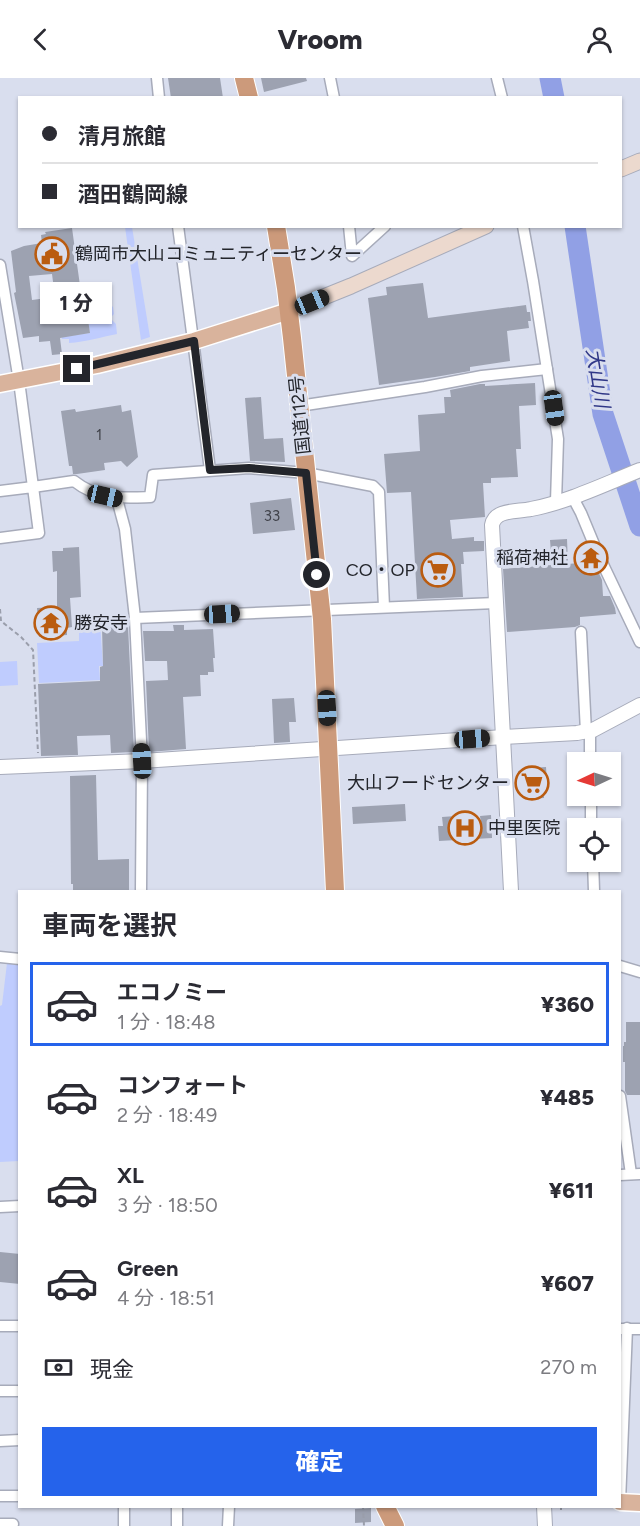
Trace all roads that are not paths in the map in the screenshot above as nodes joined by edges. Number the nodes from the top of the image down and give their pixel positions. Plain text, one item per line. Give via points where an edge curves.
1 (157, 78) edge
2 (244, 78) edge
3 (330, 78) edge
4 (497, 78) edge
5 (159, 96) edge
6 (248, 96) edge
7 (334, 96) edge
8 (502, 96) edge
9 (640, 161) edge
10 (622, 169) edge
11 (178, 228) edge
12 (276, 228) edge
13 (349, 228) edge
14 (383, 228) edge
15 (523, 228) edge
16 (476, 229) edge
17 (0, 265) edge
18 (289, 311) junction
19 (194, 341) junction
20 (547, 369) junction
21 (19, 381) junction
22 (0, 384) edge
23 (299, 406) junction
24 (210, 470) junction
25 (640, 470) edge
26 (306, 473) junction
27 (33, 487) junction
28 (0, 491) edge
29 (575, 496) junction
30 (117, 498) junction
31 (555, 502) junction
32 (0, 538) edge
33 (496, 603) junction
34 (384, 607) junction
35 (321, 609) junction
36 (135, 618) junction
37 (581, 632) dead end
38 (640, 642) edge
39 (640, 705) edge
40 (588, 731) junction
41 (504, 737) junction
42 (329, 748) junction
43 (589, 752) edge
44 (142, 761) junction
45 (0, 767) edge
46 (593, 872) edge
47 (141, 890) edge
48 (335, 890) edge
49 (511, 890) edge
50 (594, 890) edge
51 (0, 957) edge
52 (18, 959) edge
53 (621, 966) edge
54 (640, 972) edge
55 (621, 1101) edge
56 (636, 1174) edge
57 (621, 1175) edge
58 (18, 1206) edge
59 (0, 1207) edge
60 (0, 1326) edge
61 (18, 1326) edge
62 (623, 1329) edge
63 (640, 1329) edge
64 (0, 1391) edge
65 (18, 1391) edge
66 (0, 1440) edge
67 (18, 1440) edge
68 (621, 1444) edge
69 (0, 1496) edge
70 (18, 1496) edge
71 (621, 1502) edge
72 (640, 1503) edge
73 (124, 1508) edge
74 (177, 1508) edge
75 (229, 1508) edge
76 (386, 1508) edge
77 (544, 1508) edge
78 (0, 1524) edge
79 (13, 1524) dead end
80 (124, 1526) edge
81 (177, 1526) edge
82 (228, 1526) edge
83 (394, 1526) edge
84 (545, 1526) edge

1 - 5 street
2 - 6 highway
3 - 7 street
4 - 8 street
9 - 10 main road
11 - 19 street
12 - 18 highway, 国道112号
13 - 14 street via 352,256
15 - 20 street
16 - 18 main road
17 - 21 street
18 - 19 main road
18 - 23 highway, 国道112号
19 - 21 main road
19 - 24 street
20 - 23 street
20 - 31 street via 558,439
21 - 22 main road
21 - 27 street
23 - 26 highway, 国道112号
24 - 26 street via 249,468
24 - 30 street via 153,475 150,497
25 - 29 street
26 - 34 street via 374,486 379,492
26 - 35 highway, 国道112号
27 - 28 street
27 - 30 street via 74,481 92,493
27 - 32 street via 39,533
29 - 31 street
29 - 38 street via 597,554
30 - 36 street via 125,529
31 - 33 street via 498,514 493,519
33 - 34 street
33 - 41 street
34 - 35 street
35 - 36 street
35 - 42 highway, 国道112号
36 - 44 street
37 - 40 street
39 - 40 street
40 - 41 street
40 - 43 street
41 - 42 street
41 - 49 street
42 - 44 street
42 - 48 highway, 国道112号
44 - 45 street
44 - 47 street
46 - 50 street
51 - 52 street
53 - 54 street
55 - 56 street
56 - 57 street
58 - 59 street
60 - 61 street
62 - 63 street
62 - 68 street
64 - 65 street
66 - 67 street
69 - 70 street
71 - 72 main road
73 - 80 street
74 - 81 street
75 - 82 street
76 - 83 highway
77 - 84 street
78 - 79 street

